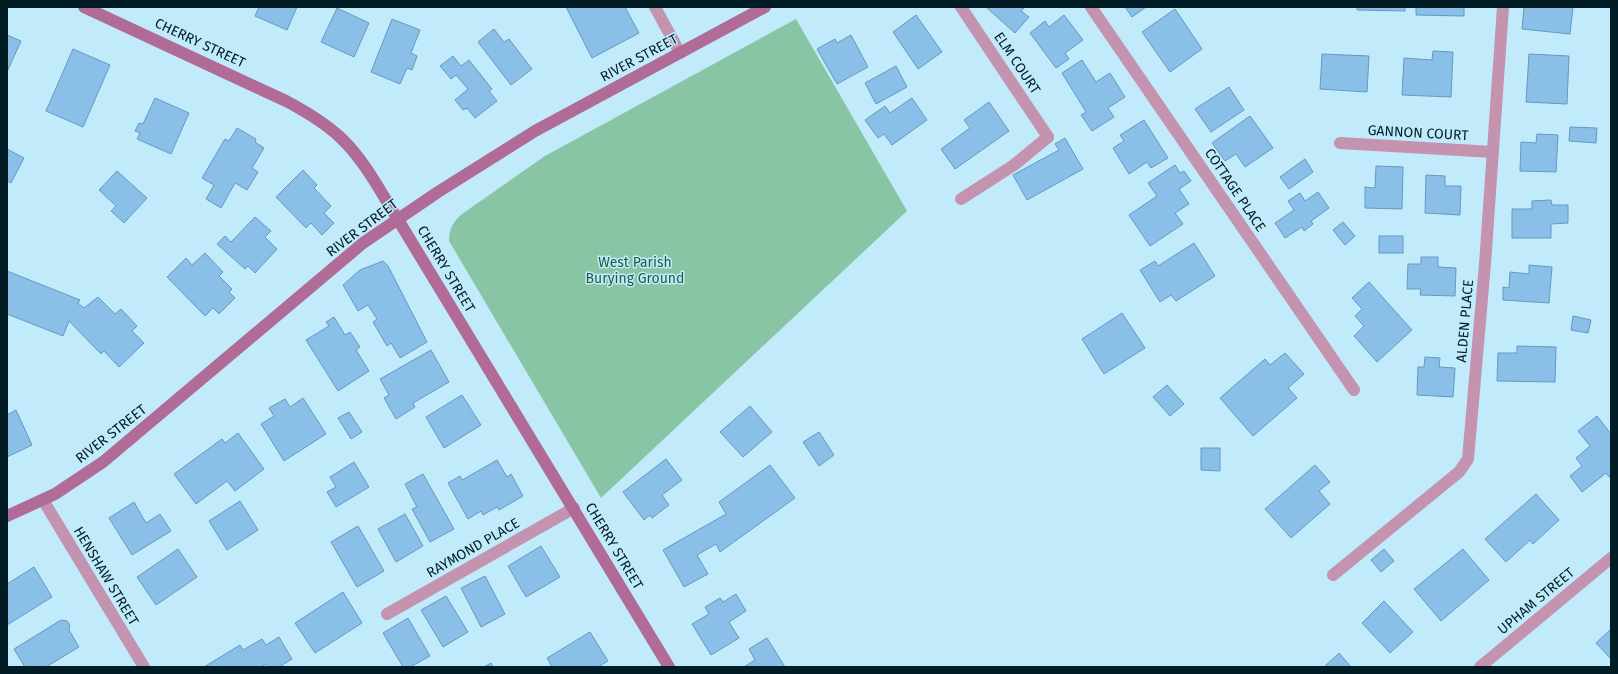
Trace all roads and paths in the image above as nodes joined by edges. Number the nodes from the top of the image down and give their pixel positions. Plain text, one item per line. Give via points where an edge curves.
1 (84, 7) edge
2 (655, 7) edge
3 (765, 7) edge
4 (961, 7) edge
5 (1091, 7) edge
6 (1503, 7) edge
7 (680, 53) junction
8 (1340, 143) dead end
9 (1493, 152) junction
10 (961, 199) dead end
11 (397, 218) junction
12 (1354, 390) dead end
13 (43, 500) junction
14 (574, 508) junction
15 (7, 516) edge
16 (1611, 558) edge
17 (1334, 575) dead end
18 (387, 614) dead end
19 (144, 667) edge
20 (669, 667) edge
21 (1480, 667) edge

1 - 11 street, CHERRY STREET via 265,90 316,119 341,138 360,160
2 - 7 street
3 - 7 street, RIVER STREET
4 - 10 street, ELM COURT via 1048,137 1024,157
5 - 12 street, COTTAGE PLACE
6 - 9 street, ALDEN PLACE
7 - 11 street, RIVER STREET via 535,131
8 - 9 street, GANNON COURT
9 - 17 street, ALDEN PLACE via 1468,459 1459,472
11 - 13 street, RIVER STREET via 357,248 122,447 69,486
11 - 14 street, CHERRY STREET
13 - 15 street, RIVER STREET
13 - 19 street, HENSHAW STREET
14 - 18 street, RAYMOND PLACE
14 - 20 street, CHERRY STREET
16 - 21 street, UPHAM STREET

